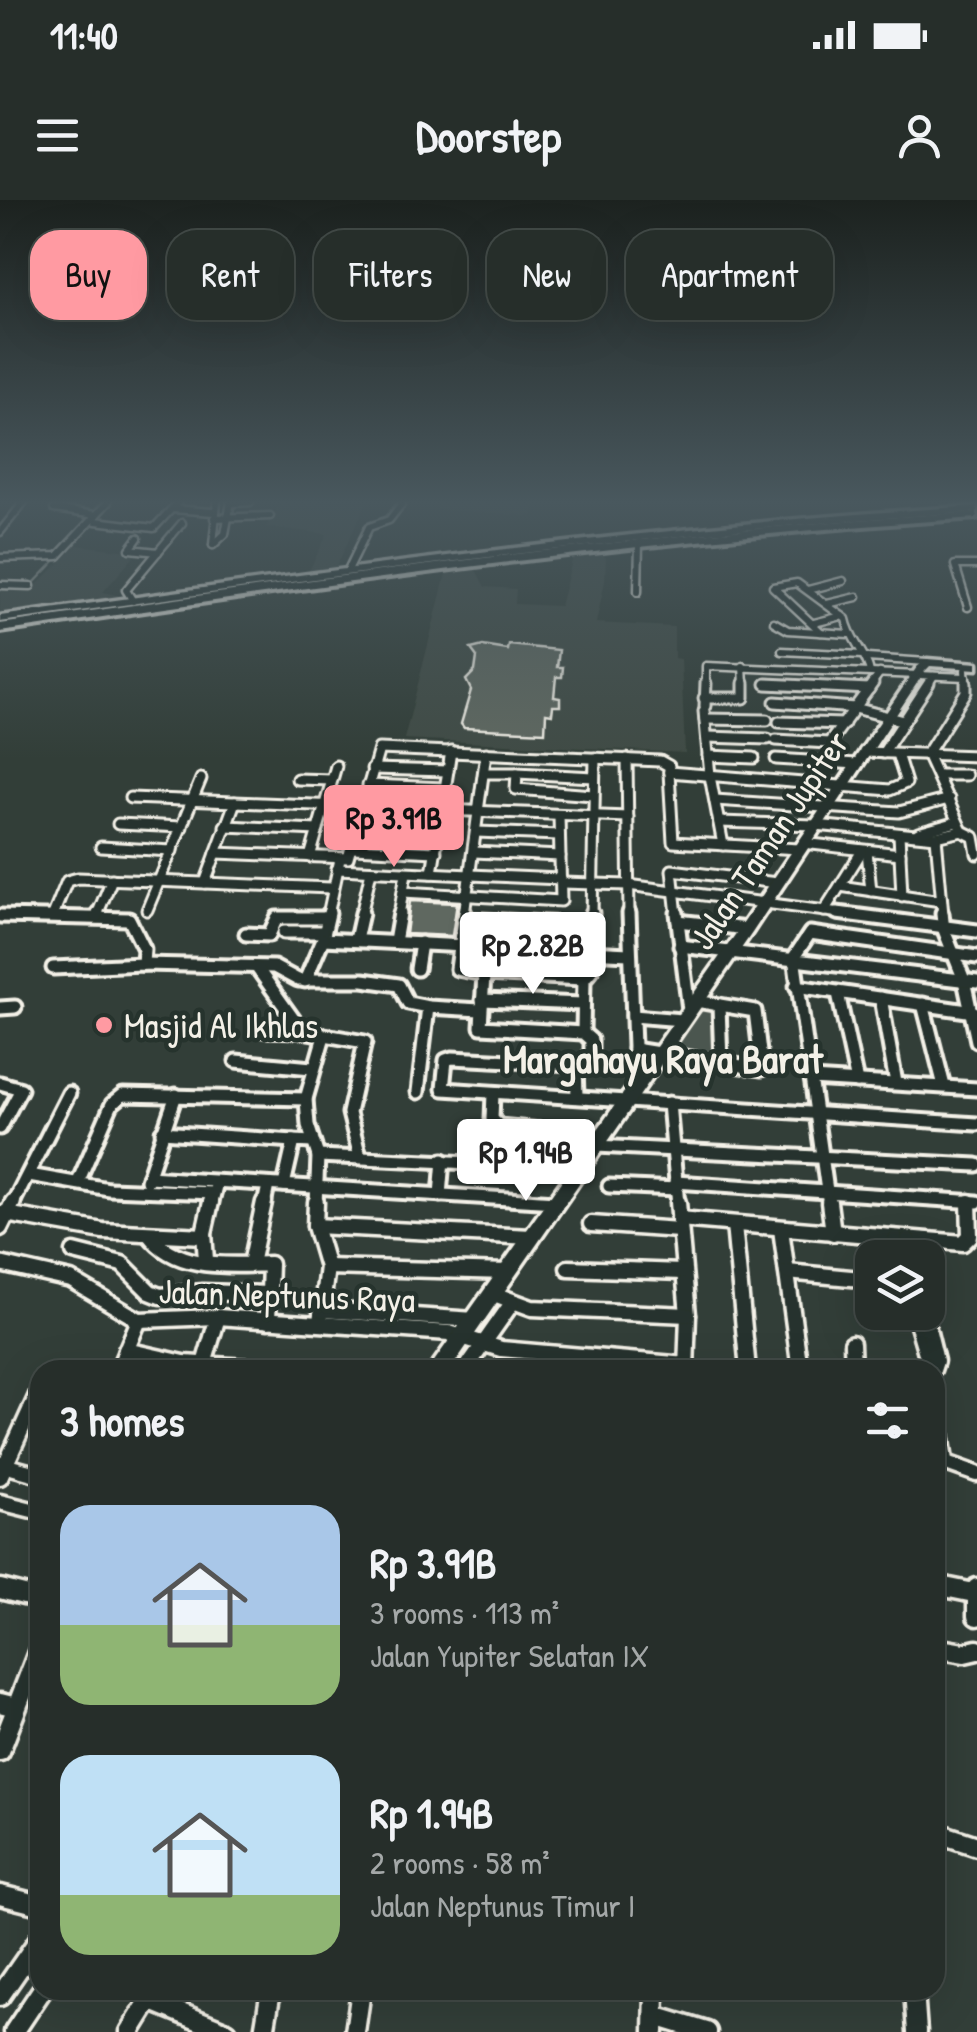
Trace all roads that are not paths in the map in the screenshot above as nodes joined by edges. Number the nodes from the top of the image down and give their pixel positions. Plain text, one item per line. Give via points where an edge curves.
1 (128, 587) edge
2 (233, 587) edge
3 (234, 587) edge
4 (273, 587) edge
5 (301, 587) edge
6 (638, 587) edge
7 (774, 587) edge
8 (803, 587) edge
9 (818, 587) edge
10 (962, 587) edge
11 (808, 590) junction
12 (638, 592) dead end
13 (857, 597) dead end
14 (135, 604) junction
15 (827, 604) junction
16 (968, 607) dead end
17 (122, 613) junction
18 (842, 616) junction
19 (774, 622) dead end
20 (814, 622) junction
21 (0, 625) edge
22 (786, 630) junction
23 (821, 632) junction
24 (849, 634) junction
25 (785, 650) junction
26 (864, 656) junction
27 (743, 666) junction
28 (923, 667) junction
29 (784, 668) junction
30 (970, 669) edge
31 (875, 673) junction
32 (934, 676) junction
33 (766, 684) dead end
34 (869, 688) junction
35 (775, 702) dead end
36 (705, 708) junction
37 (855, 708) junction
38 (896, 719) junction
39 (740, 720) junction
40 (766, 720) dead end
41 (779, 722) dead end
42 (844, 724) junction
43 (942, 728) junction
44 (707, 737) junction
45 (742, 739) junction
46 (451, 751) junction
47 (883, 752) junction
48 (486, 753) junction
49 (897, 754) junction
50 (927, 754) junction
51 (952, 755) junction
52 (708, 756) junction
53 (977, 756) edge
54 (594, 758) junction
55 (754, 758) dead end
56 (860, 758) junction
57 (776, 759) dead end
58 (627, 760) junction
59 (336, 766) dead end
60 (372, 769) junction
61 (448, 771) junction
62 (484, 772) junction
63 (669, 772) junction
64 (517, 773) junction
65 (937, 774) junction
66 (966, 775) dead end
67 (710, 776) junction
68 (594, 777) junction
69 (297, 778) dead end
70 (741, 778) junction
71 (201, 779) dead end
72 (332, 780) junction
73 (843, 784) junction
74 (368, 785) junction
75 (446, 788) junction
76 (593, 794) junction
77 (130, 798) dead end
78 (948, 799) junction
79 (193, 800) junction
80 (715, 800) junction
81 (742, 801) junction
82 (235, 802) junction
83 (829, 804) junction
84 (325, 806) junction
85 (362, 806) junction
86 (442, 810) junction
87 (478, 812) junction
88 (558, 814) junction
89 (628, 816) junction
90 (593, 817) junction
91 (719, 822) junction
92 (118, 824) dead end
93 (816, 825) junction
94 (182, 826) junction
95 (225, 826) junction
96 (959, 826) junction
97 (358, 828) junction
98 (318, 830) junction
99 (439, 832) junction
100 (476, 832) junction
101 (899, 834) junction
102 (559, 835) junction
103 (912, 835) junction
104 (936, 837) junction
105 (723, 845) junction
106 (801, 846) junction
107 (101, 847) dead end
108 (353, 848) junction
109 (172, 850) junction
110 (864, 851) junction
111 (436, 852) junction
112 (474, 852) junction
113 (216, 853) junction
114 (900, 854) junction
115 (977, 854) edge
116 (560, 856) junction
117 (310, 857) junction
118 (338, 864) junction
119 (372, 871) junction
120 (406, 873) junction
121 (432, 874) junction
122 (470, 875) junction
123 (112, 878) junction
124 (159, 881) junction
125 (562, 881) junction
126 (205, 883) junction
127 (778, 883) junction
128 (592, 884) junction
129 (840, 886) junction
130 (628, 887) junction
131 (331, 888) junction
132 (403, 892) junction
133 (871, 892) junction
134 (675, 893) junction
135 (466, 896) junction
136 (902, 896) junction
137 (561, 900) junction
138 (942, 901) junction
139 (764, 902) junction
140 (148, 910) dead end
141 (824, 912) junction
142 (0, 916) edge
143 (52, 916) junction
144 (96, 917) junction
145 (324, 918) junction
146 (463, 920) junction
147 (678, 920) junction
148 (560, 925) junction
149 (590, 925) junction
150 (944, 926) junction
151 (747, 929) junction
152 (977, 930) edge
153 (284, 932) dead end
154 (246, 934) dead end
155 (322, 935) junction
156 (356, 940) junction
157 (395, 942) junction
158 (421, 943) junction
159 (461, 946) junction
160 (680, 946) junction
161 (590, 952) junction
162 (732, 952) junction
163 (629, 954) junction
164 (953, 954) junction
165 (977, 957) edge
166 (794, 958) junction
167 (144, 964) junction
168 (53, 968) dead end
169 (257, 968) junction
170 (418, 969) dead end
171 (484, 974) junction
172 (584, 979) junction
173 (964, 980) junction
174 (305, 981) junction
175 (977, 982) edge
176 (796, 986) junction
177 (838, 993) junction
178 (881, 998) junction
179 (582, 1004) junction
180 (924, 1004) junction
181 (481, 1005) junction
182 (719, 1005) junction
183 (15, 1007) dead end
184 (428, 1007) junction
185 (0, 1008) edge
186 (689, 1010) junction
187 (973, 1012) edge
188 (633, 1016) junction
189 (263, 1030) dead end
190 (302, 1031) junction
191 (583, 1033) junction
192 (324, 1036) junction
193 (977, 1041) edge
194 (664, 1045) junction
195 (634, 1049) junction
196 (236, 1061) dead end
197 (720, 1063) junction
198 (576, 1065) junction
199 (591, 1066) junction
200 (312, 1068) junction
201 (811, 1079) junction
202 (858, 1082) junction
203 (0, 1083) edge
204 (896, 1084) junction
205 (944, 1086) junction
206 (636, 1087) junction
207 (977, 1088) edge
208 (418, 1092) dead end
209 (69, 1094) dead end
210 (493, 1094) junction
211 (176, 1095) junction
212 (577, 1098) junction
213 (306, 1099) junction
214 (666, 1103) junction
215 (817, 1113) junction
216 (977, 1124) edge
217 (0, 1128) edge
218 (162, 1132) junction
219 (294, 1141) junction
220 (600, 1141) junction
221 (312, 1142) junction
222 (672, 1149) junction
223 (318, 1156) junction
224 (823, 1157) junction
225 (360, 1158) junction
226 (444, 1160) junction
227 (977, 1165) edge
228 (579, 1168) junction
229 (30, 1176) junction
230 (78, 1182) junction
231 (147, 1183) junction
232 (268, 1185) junction
233 (284, 1185) junction
234 (676, 1185) junction
235 (609, 1186) dead end
236 (215, 1187) junction
237 (320, 1188) junction
238 (828, 1190) junction
239 (440, 1195) junction
240 (556, 1202) junction
241 (973, 1202) edge
242 (2, 1219) edge
243 (591, 1224) dead end
244 (679, 1225) junction
245 (734, 1225) junction
246 (315, 1226) junction
247 (781, 1229) junction
248 (833, 1233) junction
249 (149, 1234) junction
250 (204, 1236) junction
251 (258, 1236) junction
252 (532, 1237) junction
253 (902, 1238) joint
254 (74, 1252) dead end
255 (206, 1260) junction
256 (0, 1264) edge
257 (251, 1264) junction
258 (270, 1264) junction
259 (327, 1266) junction
260 (568, 1268) dead end
261 (508, 1272) junction
262 (682, 1272) junction
263 (787, 1272) junction
264 (855, 1278) edge
265 (271, 1294) junction
266 (514, 1302) junction
267 (688, 1314) junction
268 (320, 1316) junction
269 (218, 1317) junction
270 (139, 1320) junction
271 (268, 1321) junction
272 (923, 1330) edge
273 (482, 1339) junction
274 (852, 1343) dead end
275 (126, 1350) junction
276 (122, 1360) edge
277 (162, 1360) edge
278 (205, 1360) edge
279 (452, 1360) edge
280 (470, 1360) edge
281 (559, 1360) edge
282 (686, 1360) edge
283 (747, 1360) edge
284 (799, 1360) edge
285 (853, 1360) edge
286 (930, 1360) edge
287 (30, 1410) edge
288 (945, 1462) edge
289 (2, 1469) edge
290 (30, 1473) edge
291 (977, 1474) edge
292 (0, 1502) edge
293 (30, 1510) edge
294 (945, 1586) edge
295 (0, 1589) edge
296 (976, 1590) edge
297 (30, 1596) edge
298 (977, 1616) edge
299 (945, 1650) edge
300 (977, 1650) edge
301 (30, 1665) edge
302 (8, 1705) edge
303 (0, 1751) edge
304 (945, 1835) edge
305 (977, 1846) edge
306 (0, 1895) edge
307 (30, 1897) edge
308 (30, 1952) edge
309 (0, 1996) edge
310 (35, 2000) edge
311 (149, 2000) edge
312 (162, 2000) edge
313 (270, 2000) edge
314 (360, 2000) edge
315 (915, 2000) edge
316 (654, 2024) edge
317 (14, 2032) edge
318 (130, 2032) edge
319 (227, 2032) edge
320 (264, 2032) edge
321 (355, 2032) edge
322 (706, 2032) edge
323 (917, 2032) edge

1 - 14 street
2 - 21 highway
3 - 14 main road
4 - 14 highway
5 - 17 main road
6 - 12 street
7 - 20 street
8 - 11 street
9 - 11 street
10 - 16 street
11 - 15 street
13 - 15 street
14 - 17 highway
14 - 21 highway
15 - 18 street
17 - 21 main road
18 - 20 street
18 - 24 street
19 - 22 street
20 - 23 street
22 - 23 street
22 - 25 street
23 - 24 street
24 - 26 street
25 - 26 street
25 - 29 street
26 - 28 street
26 - 31 street
27 - 29 street
27 - 36 street via 744,698
27 - 36 street via 704,666
28 - 30 main road
28 - 31 street
28 - 32 street
28 - 38 main road, Jalan Taman Jupiter
29 - 31 street
30 - 32 street
30 - 43 street via 966,692
31 - 34 street
32 - 38 street
33 - 34 street
34 - 37 street
35 - 37 street
36 - 39 street
36 - 44 street
37 - 38 street
37 - 42 street
38 - 47 street
38 - 56 main road, Jalan Taman Jupiter
39 - 40 street
39 - 45 street
41 - 42 street
42 - 45 street via 827,743
43 - 50 street
43 - 51 street
44 - 45 street
44 - 52 street
46 - 48 street
46 - 60 street via 379,749
46 - 61 street
47 - 49 street
47 - 56 street
48 - 54 street
48 - 62 street
49 - 50 street
49 - 73 street via 902,787
50 - 51 street
50 - 65 street
51 - 53 street
52 - 55 street
52 - 67 street
54 - 58 street
54 - 68 street
56 - 57 street
56 - 73 main road, Jalan Taman Jupiter
58 - 63 street via 660,761
58 - 89 street
59 - 72 street
60 - 61 street
60 - 74 street
61 - 75 street
62 - 64 street
62 - 87 street
63 - 67 street
63 - 105 street via 673,842
64 - 68 street
64 - 76 street via 518,790
65 - 66 street
65 - 78 street
67 - 70 street
67 - 80 street
68 - 76 street
69 - 72 street
70 - 73 street
70 - 81 street
71 - 79 street
72 - 84 street
73 - 83 main road, Jalan Taman Jupiter
74 - 75 street
74 - 85 street
75 - 86 street
76 - 90 street
77 - 79 street
78 - 83 street via 899,812
78 - 96 street
79 - 82 street
79 - 94 street
80 - 81 street
80 - 91 street
81 - 83 street
82 - 84 street
82 - 95 street
83 - 93 main road, Jalan Taman Jupiter
84 - 85 street
84 - 98 street
85 - 86 street
85 - 97 street
86 - 87 street
86 - 99 street
87 - 88 street
87 - 100 street
88 - 90 street
88 - 102 street
89 - 90 street
89 - 130 street
90 - 128 street
91 - 93 street
91 - 105 street
92 - 94 street
93 - 101 street
93 - 106 main road, Jalan Taman Jupiter
94 - 109 street
95 - 98 street
95 - 113 street
96 - 103 street
96 - 104 street
96 - 115 street via 974,836
97 - 99 street
97 - 108 street
98 - 117 street
99 - 111 street
100 - 102 street
100 - 112 street
101 - 103 street
101 - 114 street
102 - 116 street
103 - 104 street
104 - 138 street
105 - 106 street
106 - 110 street
106 - 127 main road, Jalan Taman Jupiter
107 - 109 street
108 - 111 street
108 - 118 street
109 - 124 street
110 - 114 street
110 - 129 street
110 - 133 street
111 - 121 street
112 - 116 street
112 - 122 street
113 - 117 street
113 - 126 street
114 - 136 street
116 - 125 street
117 - 118 street
118 - 119 street
118 - 131 street
119 - 120 street
119 - 156 street
120 - 121 street
120 - 132 street
121 - 122 street
122 - 125 street
122 - 135 street
123 - 124 street
123 - 143 street via 67,881
123 - 144 street
124 - 126 street
124 - 140 street
125 - 128 street
125 - 137 street
126 - 131 street
127 - 134 street via 675,868
127 - 139 main road, Jalan Taman Jupiter
128 - 130 street
128 - 149 street
129 - 133 street
129 - 141 street
130 - 134 street
130 - 163 street
131 - 145 street
132 - 135 street
132 - 157 street
133 - 136 street
134 - 139 street
134 - 147 street
135 - 137 street
135 - 146 street
136 - 138 street
137 - 148 street
138 - 150 street
139 - 141 street
139 - 151 main road, Jalan Taman Jupiter
141 - 150 street
142 - 143 street
143 - 144 street
144 - 167 street via 128,919 144,949
145 - 154 street via 277,918 270,934
145 - 155 street
146 - 148 street
146 - 159 street
147 - 151 street
147 - 160 street
148 - 149 street
149 - 161 street
150 - 152 street
150 - 164 street
151 - 162 main road, Jalan Taman Jupiter
153 - 155 street
155 - 156 street
155 - 174 street
156 - 157 street
157 - 158 street
158 - 159 street
158 - 170 street
159 - 161 street
159 - 171 street via 459,972
160 - 162 street
160 - 186 street
161 - 163 street
161 - 172 street
162 - 166 street
162 - 186 main road, Jalan Taman Jupiter
163 - 188 street
164 - 165 street
164 - 166 street via 810,933
164 - 173 street
166 - 173 street
166 - 176 street
167 - 168 street
167 - 169 street
169 - 174 street via 274,967
169 - 190 street
171 - 172 street
171 - 181 street
172 - 179 street
173 - 175 street
173 - 187 street
174 - 184 street via 399,985 408,1003
176 - 177 street
176 - 201 street
177 - 178 street
177 - 202 street
178 - 180 street
178 - 204 street
179 - 181 street
179 - 191 street
180 - 187 street
180 - 205 street
181 - 184 street
181 - 191 street via 478,1023 485,1028
182 - 186 street
182 - 197 street
182 - 197 street via 755,1011 763,1064 758,1071
183 - 185 street
184 - 208 street
186 - 188 street
186 - 194 main road, Jalan Taman Jupiter
187 - 193 street
188 - 195 street
189 - 190 street
190 - 192 street
191 - 199 street via 591,1040
192 - 200 street
192 - 225 street via 365,1042 349,1113
194 - 195 street
194 - 197 street
194 - 206 main road, Jalan Taman Jupiter
195 - 206 street
196 - 200 street
198 - 199 street
198 - 210 street via 446,1060 445,1090
198 - 212 street
199 - 206 street
200 - 213 street
201 - 202 street
201 - 215 street
202 - 204 street
203 - 217 street via 21,1089
204 - 205 street
205 - 207 street
206 - 212 street
206 - 214 street
206 - 220 main road, Jalan Taman Jupiter
209 - 229 street
210 - 212 street
210 - 220 street via 492,1119 500,1126
211 - 213 street
211 - 218 street
211 - 230 street via 117,1099
213 - 221 street
214 - 215 street
214 - 222 street
215 - 216 street
215 - 224 street
218 - 219 street
218 - 231 street
219 - 221 street
219 - 233 street
220 - 222 street
220 - 228 main road, Jalan Taman Jupiter
221 - 223 street
222 - 224 street
222 - 234 street
223 - 225 street
223 - 237 street
224 - 227 street
224 - 238 street
225 - 226 street
226 - 228 street
226 - 239 street
228 - 240 main road, Jalan Taman Jupiter
229 - 230 street
229 - 242 street
230 - 231 street via 109,1189
231 - 236 street
232 - 233 street
232 - 236 street
232 - 251 street
233 - 237 street
234 - 235 street
234 - 238 street
234 - 244 street
236 - 250 street
237 - 239 street
237 - 246 street
238 - 241 street
238 - 248 street
239 - 240 street
240 - 252 main road, Jalan Taman Jupiter
241 - 253 street via 967,1242
242 - 249 street
243 - 244 street
244 - 245 street
244 - 262 street
245 - 247 street
245 - 283 street
246 - 252 street
246 - 259 street
247 - 248 street
247 - 263 street
248 - 253 street
249 - 250 street
249 - 255 street via 162,1251
250 - 255 street
251 - 257 street
251 - 258 street
252 - 261 main road, Jalan Taman Jupiter
254 - 265 street via 122,1264 160,1296
255 - 257 street
256 - 270 street, Jalan Neptunus Raya via 71,1280
257 - 258 street
258 - 265 street
259 - 261 street
259 - 268 street
260 - 262 street
261 - 266 main road, Jalan Taman Jupiter
262 - 267 street
263 - 264 street
263 - 284 street
265 - 271 street
266 - 267 street
266 - 273 main road, Jalan Taman Jupiter
267 - 282 street
268 - 271 street, Jalan Neptunus Raya
268 - 273 street, Jalan Neptunus Raya
269 - 270 street, Jalan Neptunus Raya
269 - 271 street, Jalan Neptunus Raya
269 - 278 street
270 - 275 street
272 - 286 street
273 - 279 main road, Jalan Taman Jupiter
273 - 280 street
273 - 281 street, Jalan Neptunus Raya
274 - 285 street
275 - 276 street
275 - 277 street
287 - 289 street
288 - 291 street
289 - 290 street
292 - 293 street
294 - 296 street
295 - 297 street
296 - 298 street
299 - 300 street
301 - 302 street
302 - 303 street
304 - 305 street
306 - 307 street
308 - 309 street
310 - 317 street
311 - 318 street
312 - 319 street
313 - 320 street
314 - 321 street
315 - 323 street
316 - 322 street

